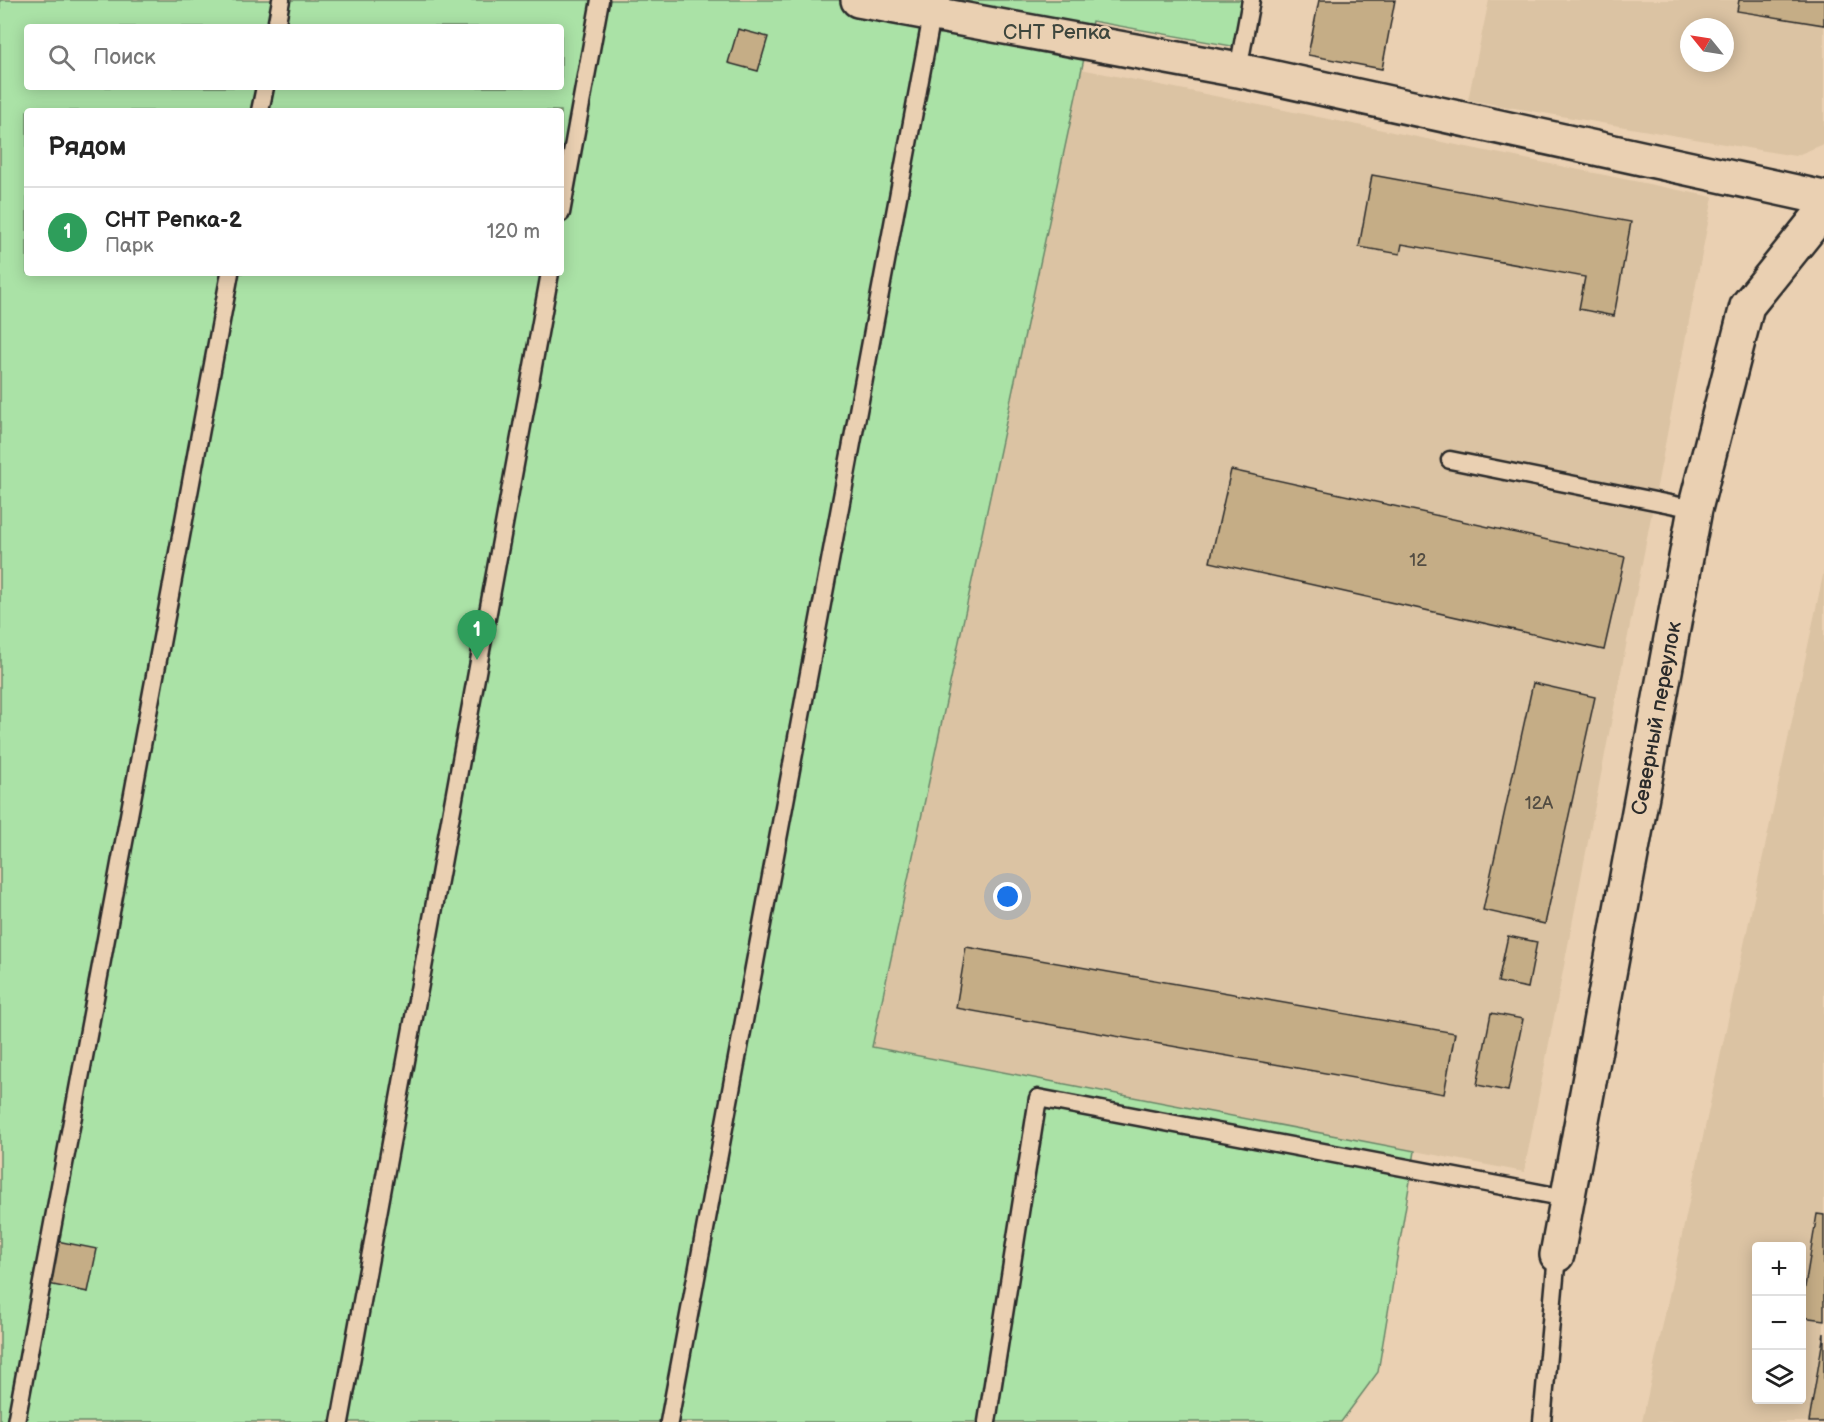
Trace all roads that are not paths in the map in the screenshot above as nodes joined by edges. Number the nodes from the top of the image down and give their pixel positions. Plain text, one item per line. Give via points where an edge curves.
1 (281, 0) edge
2 (600, 0) edge
3 (858, 0) edge
4 (1251, 0) edge
5 (934, 7) edge
6 (277, 24) edge
7 (1238, 70) junction
8 (264, 90) edge
9 (261, 108) edge
10 (564, 197) edge
11 (1824, 198) edge
12 (1824, 210) edge
13 (229, 276) edge
14 (549, 276) edge
15 (1450, 460) dead end
16 (1695, 509) junction
17 (1566, 1198) junction
18 (1557, 1255) joint
19 (16, 1422) edge
20 (340, 1422) edge
21 (669, 1422) edge
22 (987, 1422) edge
23 (1542, 1422) edge

1 - 6 lane
2 - 10 lane
3 - 5 street
4 - 7 lane
5 - 7 street
5 - 21 lane
7 - 11 street
8 - 9 lane
12 - 16 street, Северный переулок via 1748,306
13 - 19 lane
14 - 20 lane
15 - 16 lane
16 - 17 street, Северный переулок
17 - 18 street, Северный переулок
17 - 22 lane via 1038,1098
18 - 23 lane

